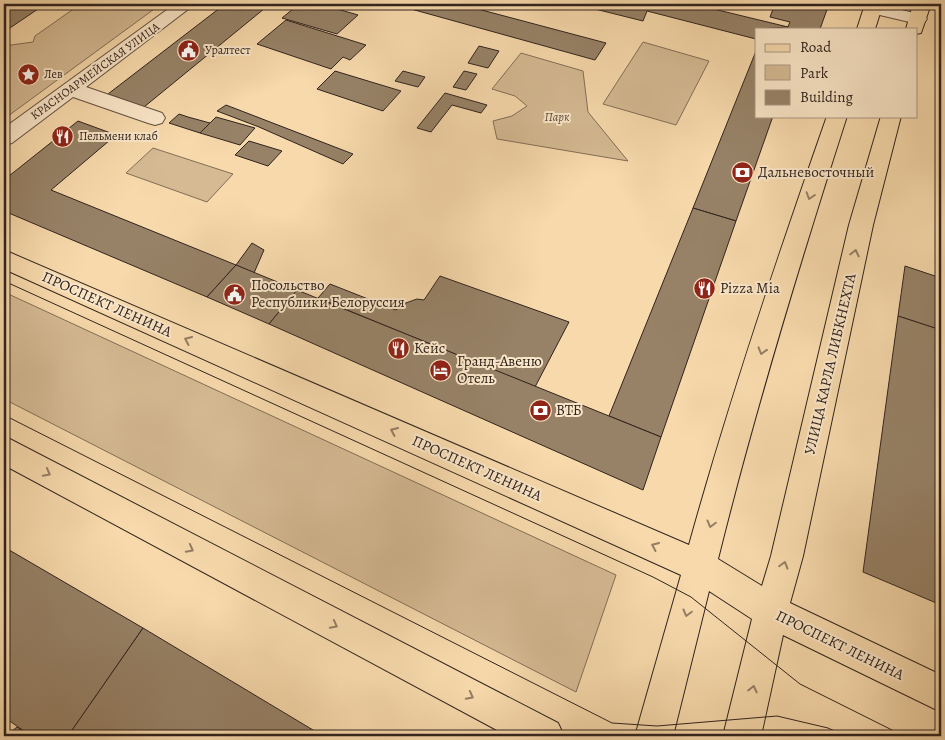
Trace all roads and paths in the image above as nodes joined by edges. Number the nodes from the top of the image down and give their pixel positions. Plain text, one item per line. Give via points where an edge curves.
1 (186, 4) edge
2 (873, 6) edge
3 (918, 17) edge
4 (866, 28) edge
5 (71, 89) junction
6 (155, 118) dead end
7 (835, 118) edge
8 (890, 118) edge
9 (4, 138) edge
10 (4, 259) edge
11 (4, 450) edge
12 (699, 566) junction
13 (771, 612) junction
14 (941, 694) edge
15 (545, 736) edge
16 (654, 736) edge
17 (742, 736) edge

1 - 5 street, КРАСНОАРМЕЙСКАЯ УЛИЦА
2 - 3 street
2 - 4 main road
5 - 6 street
5 - 9 street, КРАСНОАРМЕЙСКАЯ УЛИЦА
7 -> 12 main road via 722,481
13 -> 8 main road, УЛИЦА КАРЛА ЛИБКНЕХТА via 787,556 861,225
12 -> 10 main road, ПРОСПЕКТ ЛЕНИНА
11 -> 15 main road
12 - 13 main road, ПРОСПЕКТ ЛЕНИНА
12 -> 16 main road
13 - 14 main road, ПРОСПЕКТ ЛЕНИНА
17 -> 13 main road, УЛИЦА КАРЛА ЛИБКНЕХТА

